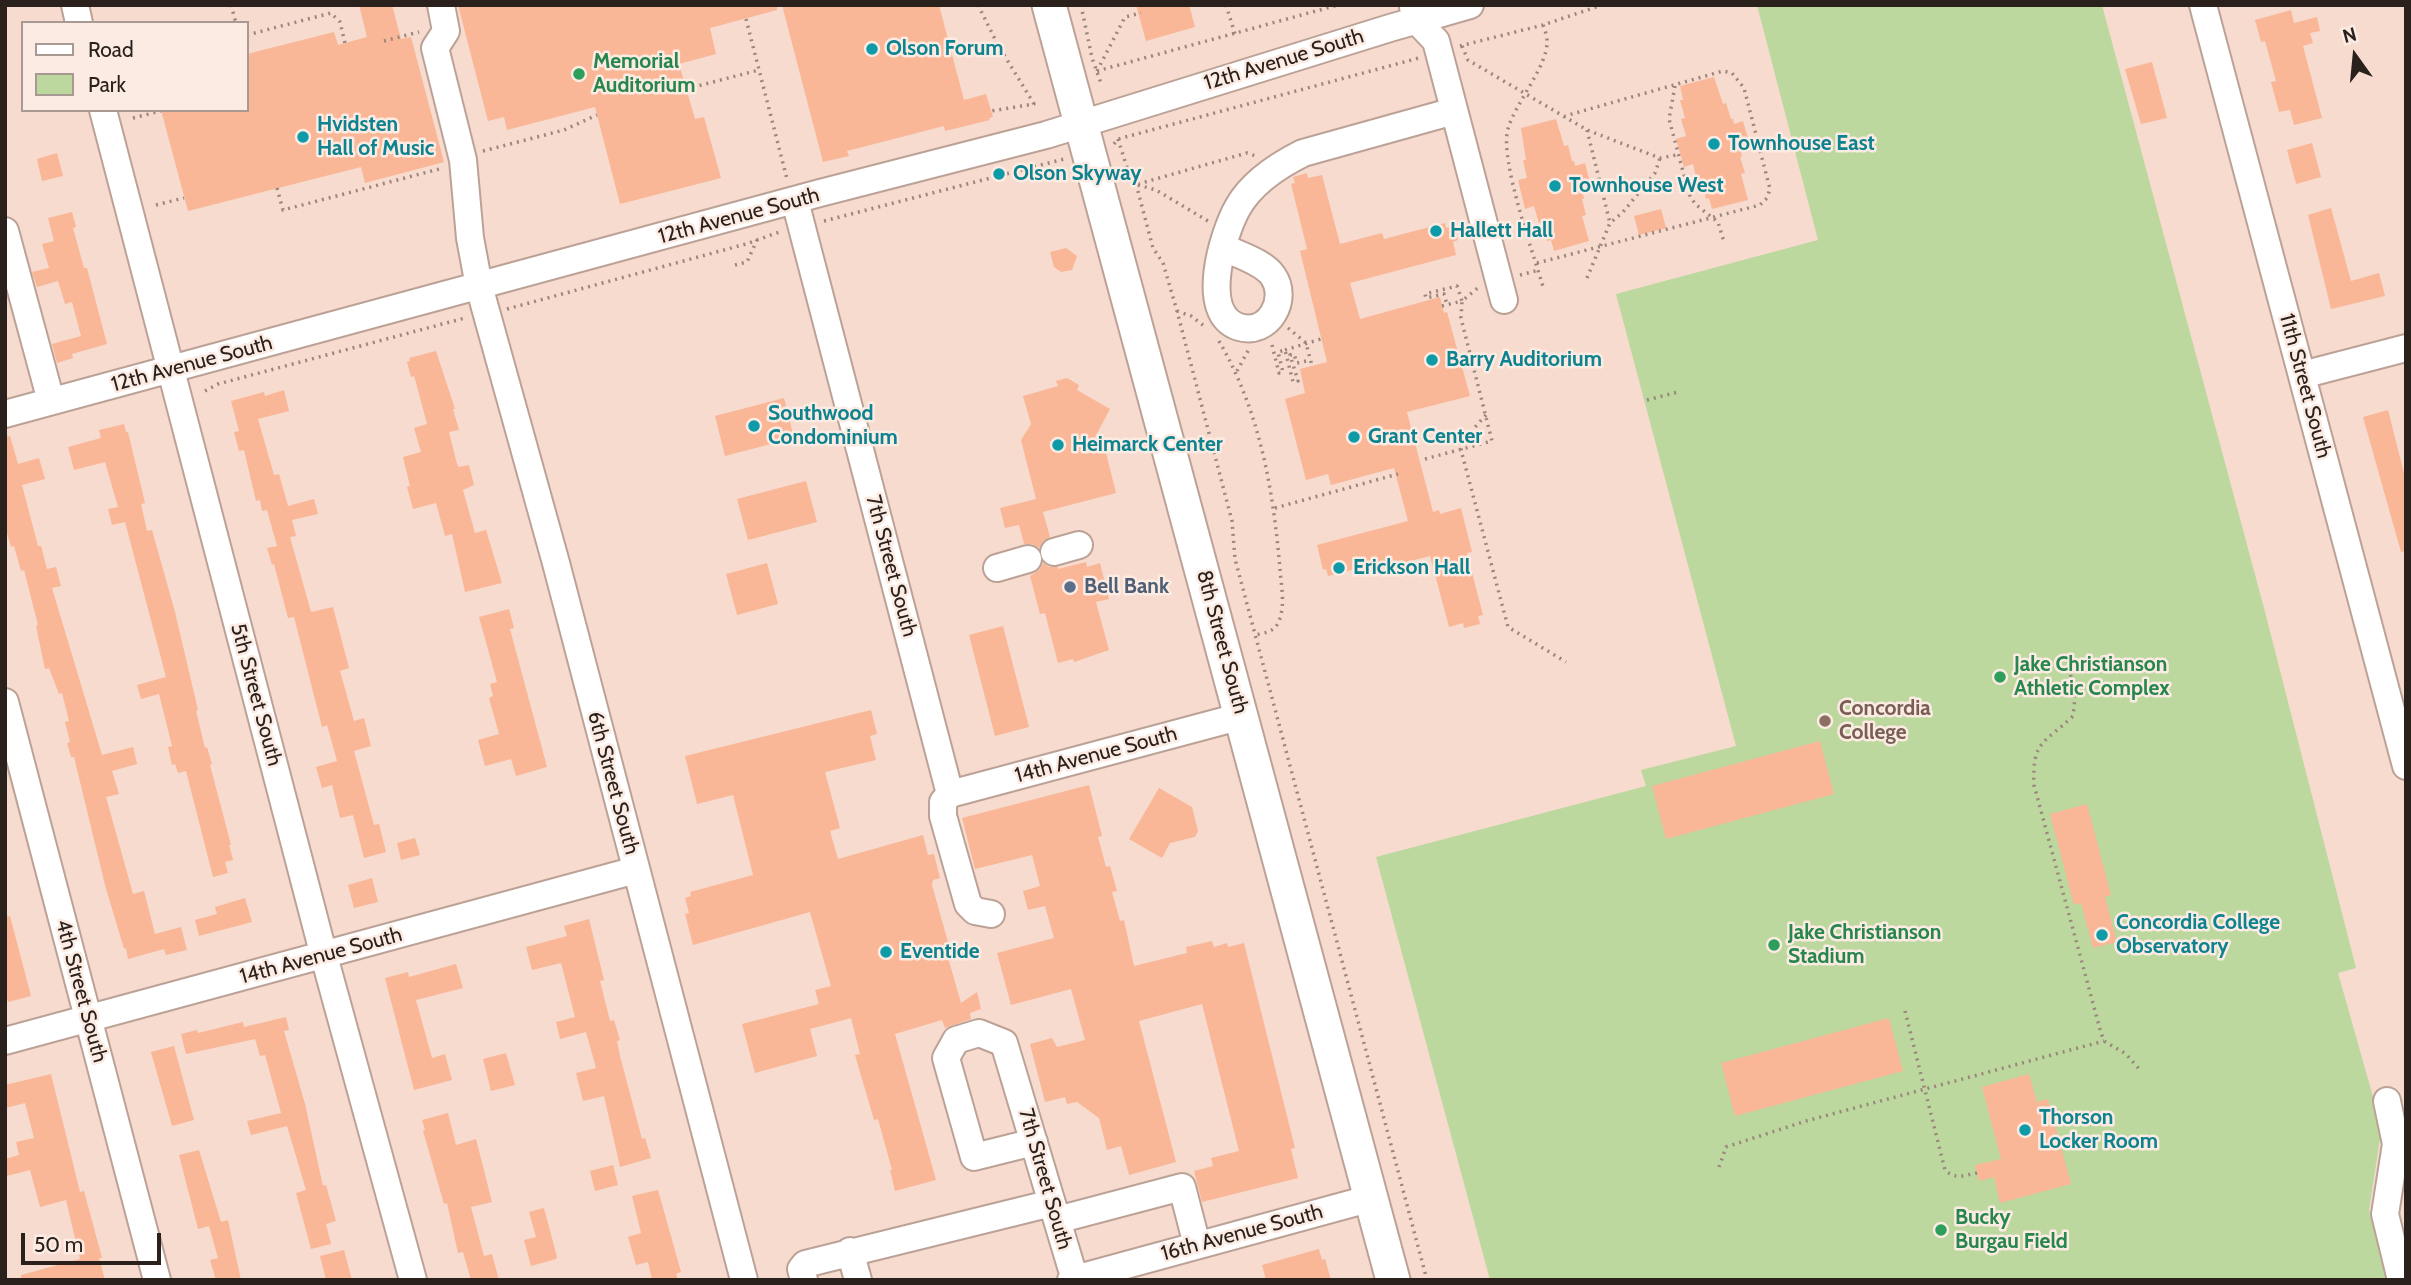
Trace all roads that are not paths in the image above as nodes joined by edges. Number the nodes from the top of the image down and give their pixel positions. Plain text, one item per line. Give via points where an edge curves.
1 (442, 5) edge
2 (1049, 5) edge
3 (1470, 5) edge
4 (2203, 5) edge
5 (1414, 12) edge
6 (1454, 111) junction
7 (104, 112) edge
8 (1082, 122) junction
9 (791, 191) junction
10 (5, 231) edge
11 (1223, 247) dead end
12 (479, 286) junction
13 (1508, 289) road end
14 (2406, 348) edge
15 (170, 370) junction
16 (2302, 375) junction
17 (51, 401) junction
18 (5, 414) edge
19 (1028, 559) dead end
20 (997, 568) dead end
21 (5, 702) edge
22 (1242, 716) junction
23 (10, 736) edge
24 (2406, 766) edge
25 (950, 794) junction
26 (636, 870) junction
27 (991, 914) dead end
28 (324, 956) junction
29 (88, 1019) junction
30 (5, 1041) edge
31 (2387, 1101) dead end
32 (1034, 1142) junction
33 (1372, 1198) junction
34 (1055, 1211) junction
35 (1197, 1245) junction
36 (850, 1251) junction
37 (1073, 1279) edge
38 (157, 1280) edge
39 (413, 1280) edge
40 (744, 1280) edge
41 (804, 1280) edge
42 (858, 1280) edge
43 (1393, 1280) edge
44 (2401, 1280) edge

1 - 12 street, 6th Street South via 446,31 435,48 463,160
2 - 8 main road, 8th Street South
3 - 5 street, 12th Avenue South
4 - 16 street, 11th Street South
5 - 6 street via 1436,41 1451,49
5 - 8 street, 12th Avenue South
6 - 11 street via 1282,163 1238,205
6 - 13 street
7 - 15 street, 5th Street South
8 - 9 street, 12th Avenue South via 1046,135
8 - 22 main road, 8th Street South
9 - 12 street, 12th Avenue South
9 - 25 street, 7th Street South
10 - 17 street
12 - 15 street, 12th Avenue South
12 - 26 street, 6th Street South
14 - 16 street
15 - 17 street, 12th Avenue South
15 - 28 street, 5th Street South
16 - 24 street, 11th Street South
17 - 18 street, 12th Avenue South
19 - 20 street
21 - 23 street, 4th Street South
22 - 25 street, 14th Avenue South
22 - 33 main road, 8th Street South
23 - 29 street, 4th Street South
25 - 27 street, 7th Street South via 943,802 943,816 968,904 975,911
26 - 28 street, 14th Avenue South
26 - 40 street, 6th Street South
28 - 29 street, 14th Avenue South
28 - 39 street, 5th Street South
29 - 30 street, 14th Avenue South
29 - 38 street, 4th Street South
31 - 44 street via 2396,1144 2385,1214
32 - 32 street, 7th Street South via 1002,1040 979,1033 956,1040 946,1055 974,1157
32 - 34 street, 7th Street South
33 - 35 street, 16th Avenue South
33 - 43 main road, 8th Street South
34 - 35 street via 1182,1187
34 - 36 street
34 - 37 street, 7th Street South
35 - 37 street, 16th Avenue South
36 - 41 street via 805,1264 801,1269
36 - 42 street

